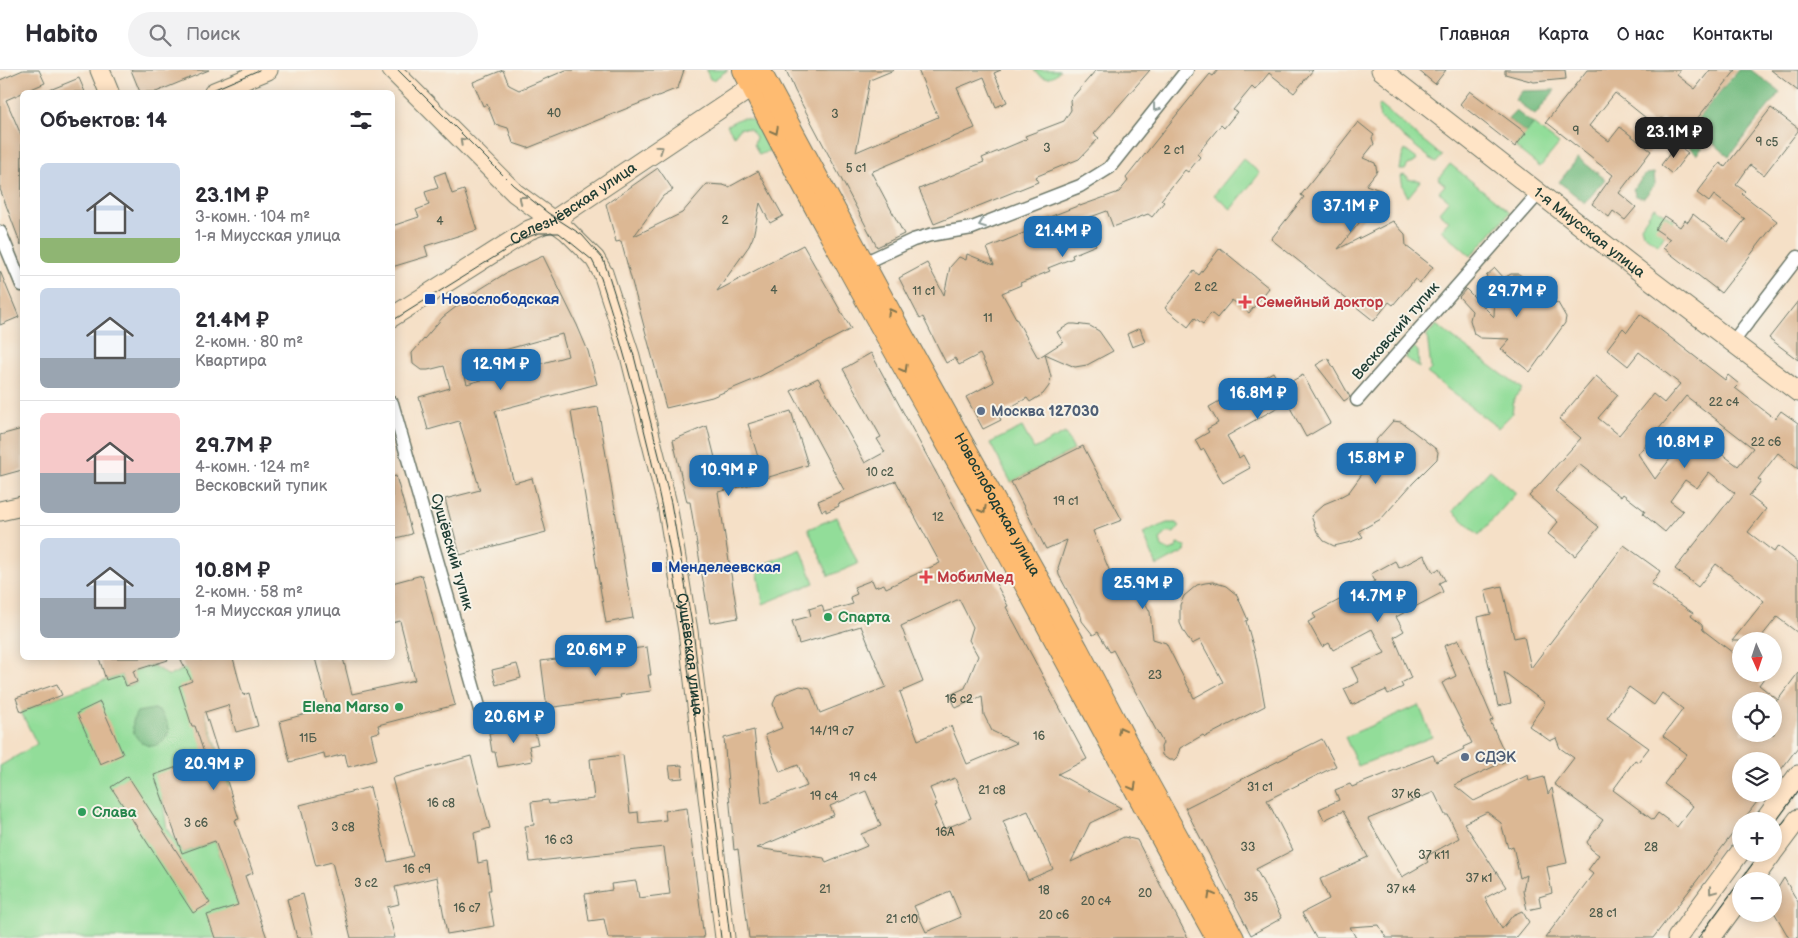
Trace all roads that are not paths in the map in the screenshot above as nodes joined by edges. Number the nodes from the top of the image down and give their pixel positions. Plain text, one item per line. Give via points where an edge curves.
1 (100, 70) edge
2 (268, 70) edge
3 (392, 70) edge
4 (1186, 70) edge
5 (1381, 70) edge
6 (752, 76) edge
7 (108, 90) edge
8 (219, 90) edge
9 (1539, 192) junction
10 (554, 220) junction
11 (0, 232) edge
12 (1798, 257) edge
13 (864, 263) junction
14 (20, 280) edge
15 (395, 315) edge
16 (1732, 343) junction
17 (1798, 392) edge
18 (1357, 400) dead end
19 (395, 413) edge
20 (20, 506) edge
21 (0, 511) edge
22 (480, 710) dead end
23 (1798, 775) edge
24 (1771, 812) edge
25 (1798, 819) edge
26 (1782, 840) edge
27 (1734, 862) edge
28 (1732, 909) edge
29 (725, 938) edge
30 (1216, 938) edge
31 (1234, 938) edge
32 (1677, 938) edge
33 (1711, 938) edge

1 - 7 street
2 - 8 street
10 -> 3 street, Сущёвская улица via 515,193
4 -> 13 street via 1109,168 1080,186 972,228 913,240
5 - 9 street, 1-я Миусская улица
10 -> 6 street, Селезнёвская улица
6 - 13 main road, Новослободская улица
6 -> 30 main road, Новослободская улица via 914,387
9 - 16 street, 1-я Миусская улица
9 - 18 street, Весковский тупик
10 - 15 street, Селезнёвская улица via 529,230
10 - 29 street, Сущёвская улица via 588,251 604,273 630,356 664,495 688,631
11 - 14 street
12 - 16 street
31 -> 13 main road, Новослободская улица
16 - 17 street, 1-я Миусская улица
19 - 22 street, Сущёвский тупик
20 - 21 street
23 - 24 street
25 - 26 street
27 -> 32 street
28 - 33 street

